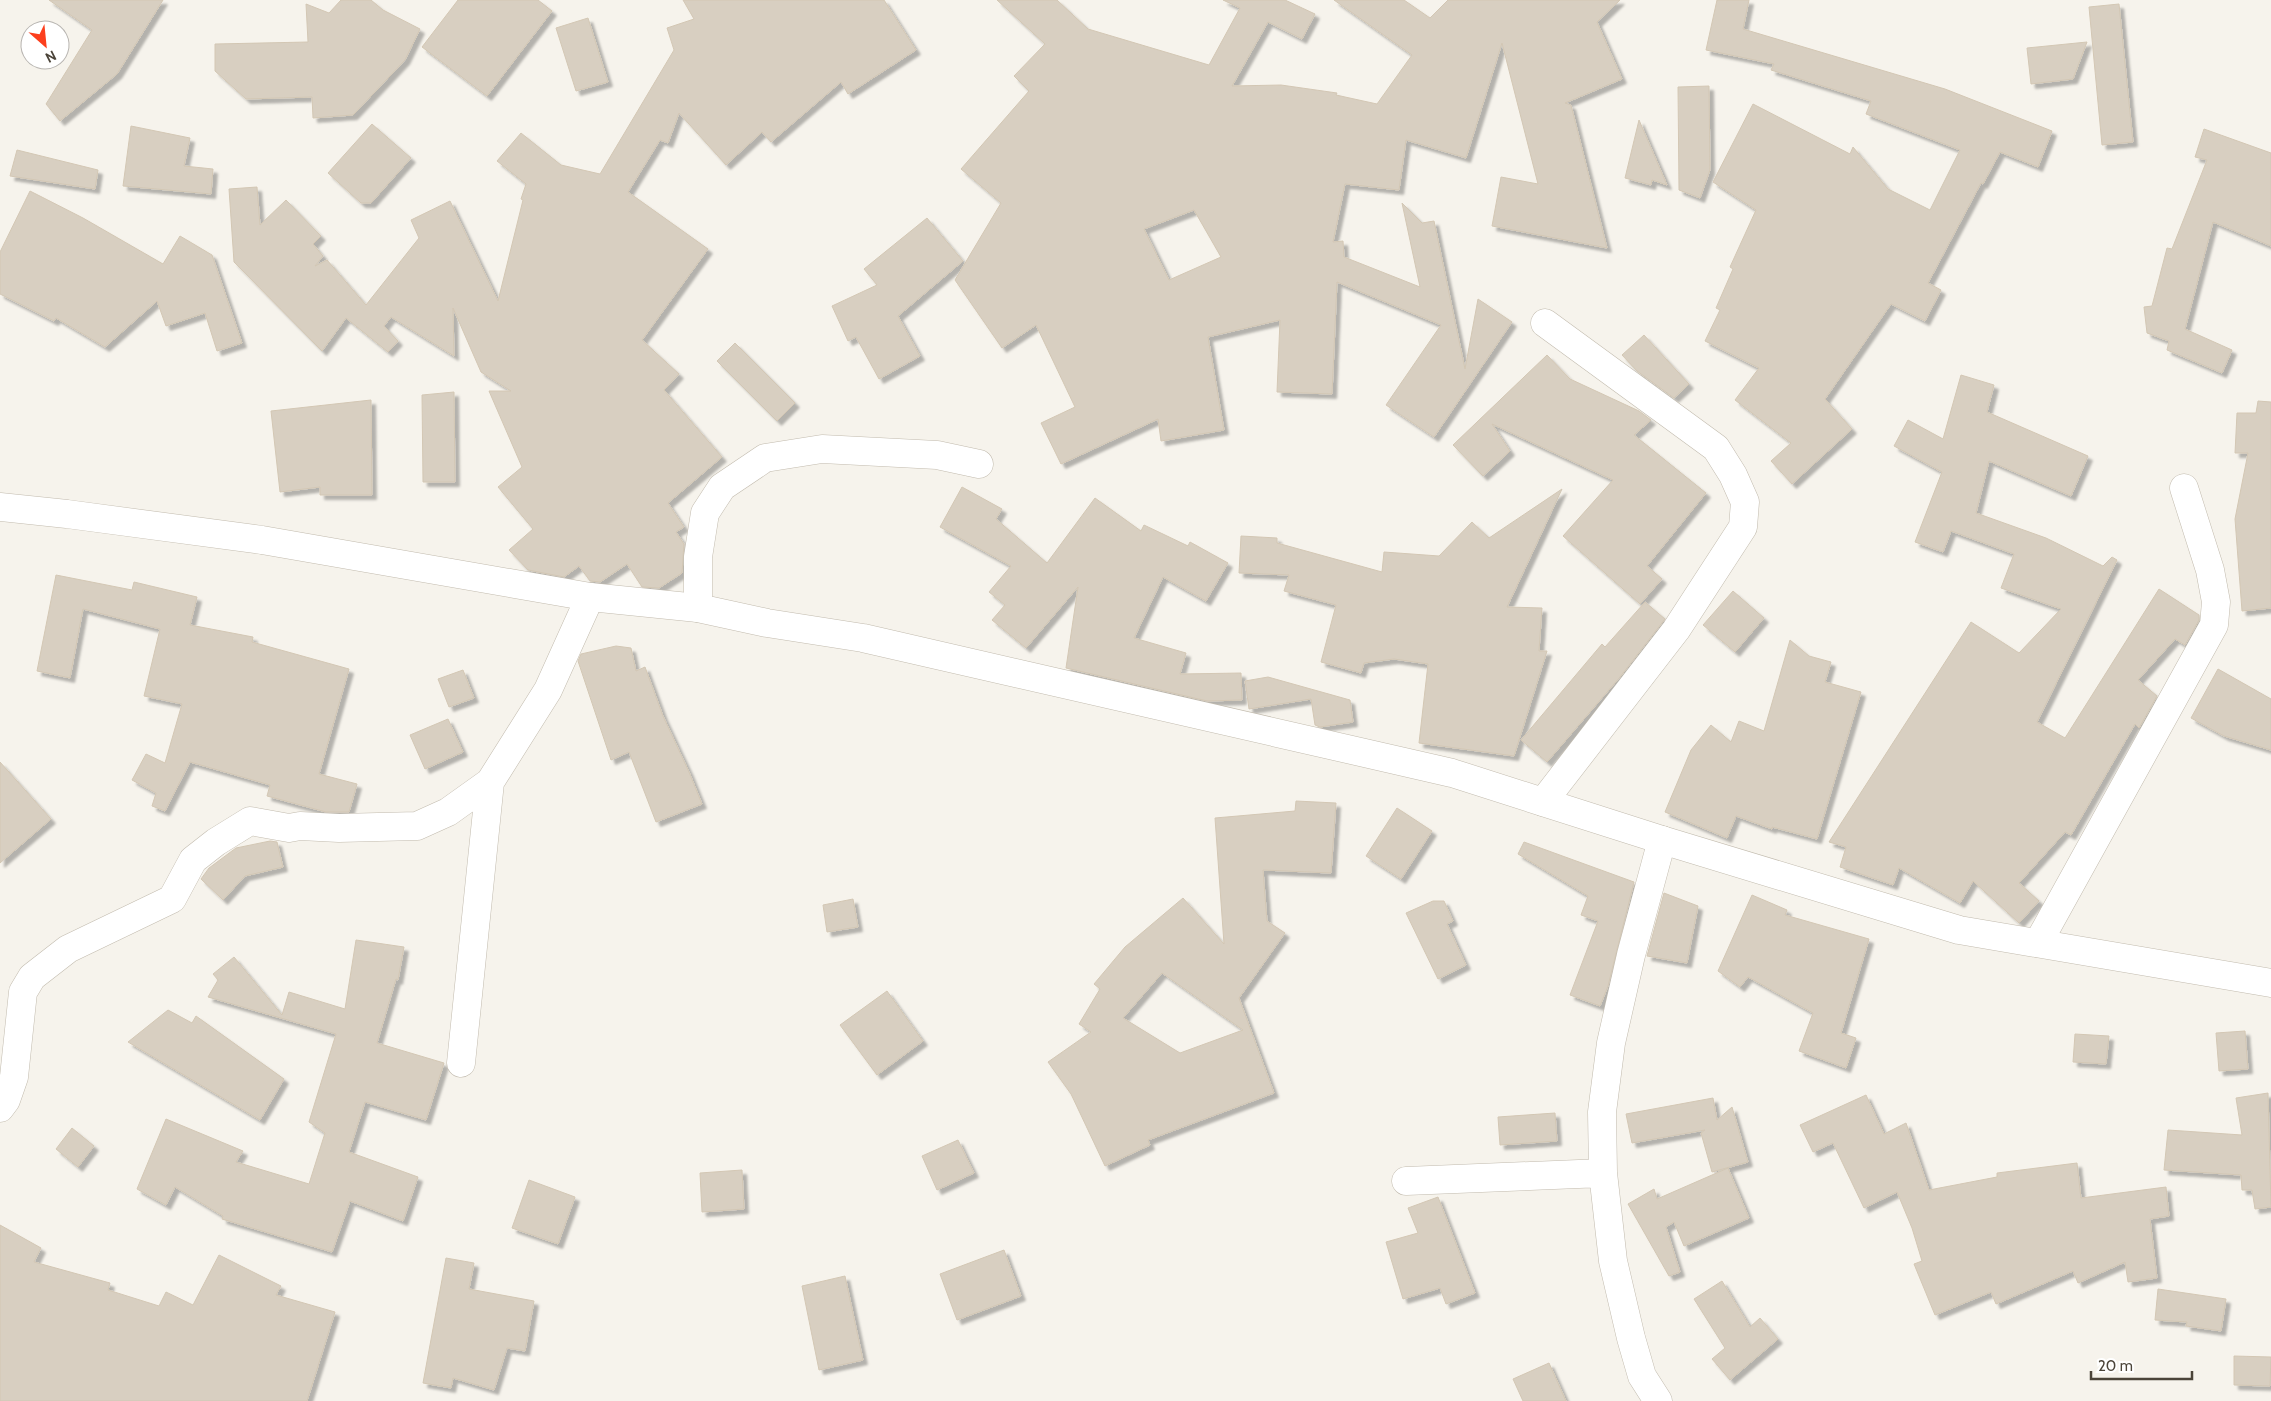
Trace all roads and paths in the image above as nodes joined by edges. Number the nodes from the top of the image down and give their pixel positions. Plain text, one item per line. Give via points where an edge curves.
1 (1545, 323) dead end
2 (979, 464) dead end
3 (2184, 488) dead end
4 (0, 507) edge
5 (590, 597) junction
6 (698, 608) junction
7 (490, 782) junction
8 (1543, 802) junction
9 (1662, 840) junction
10 (2038, 943) junction
11 (2271, 983) edge
12 (461, 1063) dead end
13 (0, 1108) edge
14 (1603, 1173) junction
15 (1406, 1181) dead end
16 (1658, 1401) edge

1 - 8 street via 1716,448 1745,502 1743,526 1676,630
2 - 6 street via 937,456 822,449 765,458 722,487 705,513 698,557
3 - 10 street via 2210,570 2216,602 2214,625
4 - 5 street via 262,540
5 - 6 street
5 - 7 street via 548,690
6 - 8 street via 863,638 1442,771
7 - 12 street
7 - 13 street via 448,812 417,826 289,828 250,821 216,842 193,860 172,900 68,949 32,977 23,992 14,1077
8 - 9 street
9 - 10 street via 1959,930
9 - 14 street via 1611,1043 1602,1112
10 - 11 street
14 - 15 street
14 - 16 street via 1613,1261 1631,1338 1642,1376

